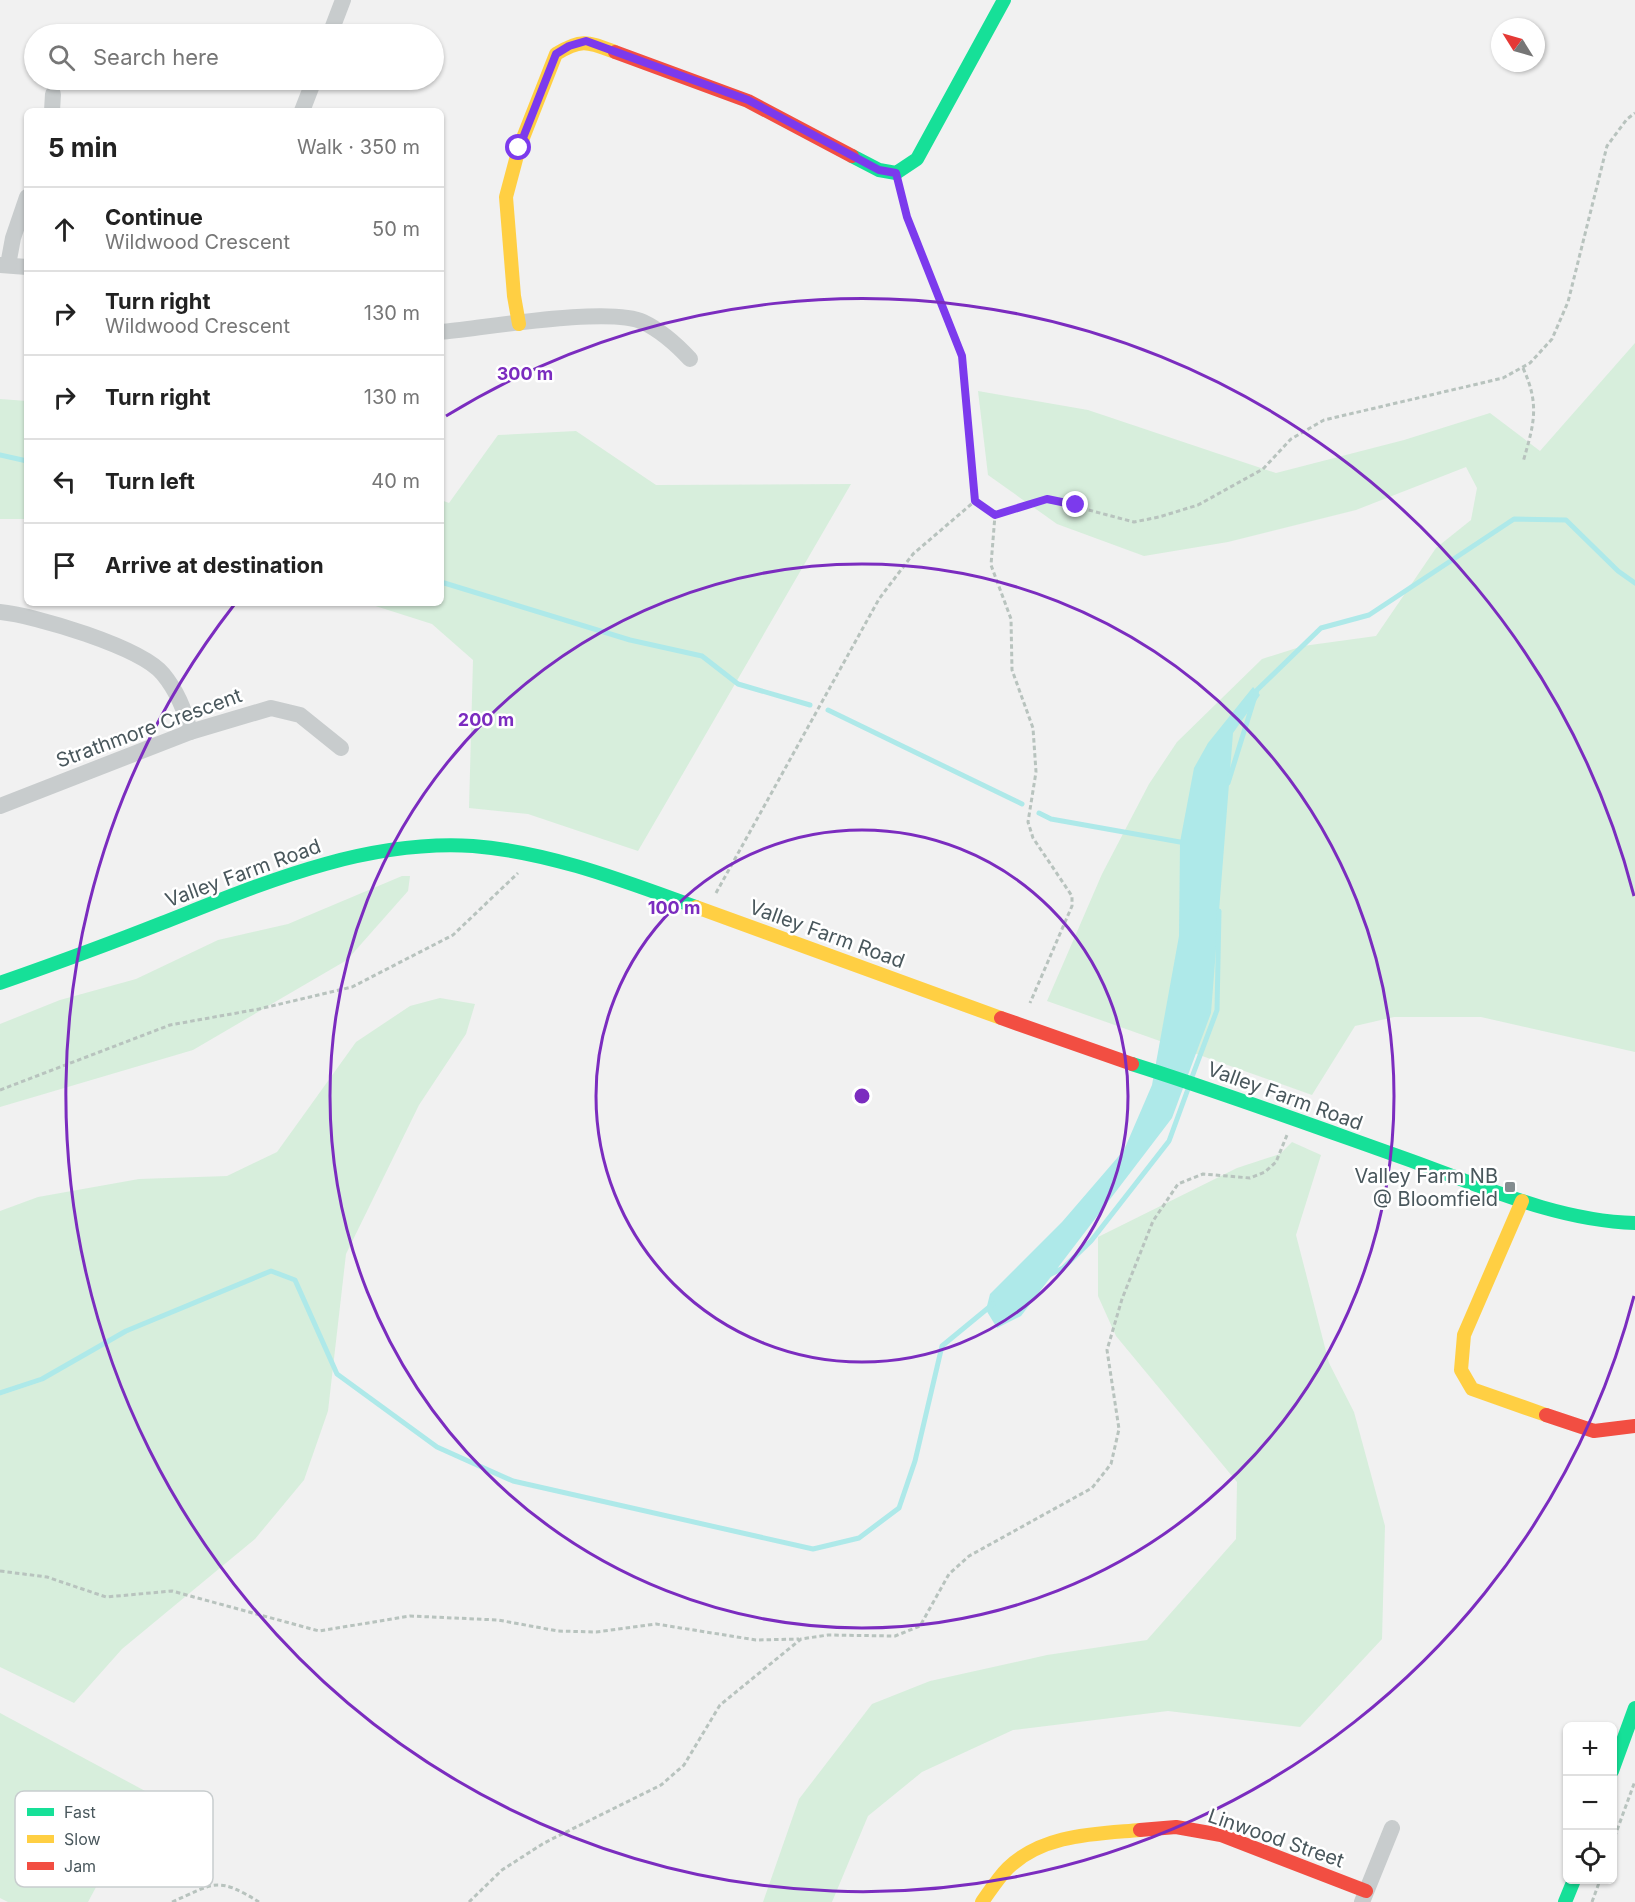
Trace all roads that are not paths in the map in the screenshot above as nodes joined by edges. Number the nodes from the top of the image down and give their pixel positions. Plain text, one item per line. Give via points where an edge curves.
1 (343, 0) edge
2 (1004, 0) edge
3 (334, 24) edge
4 (310, 90) edge
5 (303, 108) edge
6 (24, 206) edge
7 (4, 265) edge
8 (24, 267) edge
9 (519, 324) junction
10 (444, 332) edge
11 (690, 359) dead end
12 (0, 612) edge
13 (190, 732) junction
14 (341, 748) dead end
15 (0, 807) edge
16 (0, 983) edge
17 (1522, 1201) junction
18 (1635, 1223) edge
19 (1635, 1426) edge
20 (1635, 1708) edge
21 (1617, 1757) edge
22 (1392, 1828) dead end
23 (1572, 1884) edge
24 (1364, 1897) edge
25 (982, 1902) edge
26 (1565, 1902) edge

1 - 3 street
2 - 9 street via 917,159 896,173 879,170 748,100 586,41 556,54 519,148 507,197
4 - 5 street
6 - 7 street
7 - 8 street
9 - 10 street
9 - 11 street via 613,315 642,321 672,340
12 - 13 street via 20,614 121,647 161,672 183,705
13 - 14 street, Strathmore Crescent via 271,708 300,716
13 - 15 street, Strathmore Crescent
16 - 17 street, Valley Farm Road via 279,877 341,859 426,846 477,846 535,854 614,876 1112,1058 1232,1096
17 - 18 street, Valley Farm Road via 1601,1221
17 - 19 street via 1464,1335 1461,1370 1472,1389 1594,1431
20 - 21 street
22 - 24 street
23 - 26 street
24 - 25 street, Linwood Street via 1221,1835 1176,1827 1079,1835 1039,1847 1008,1868

